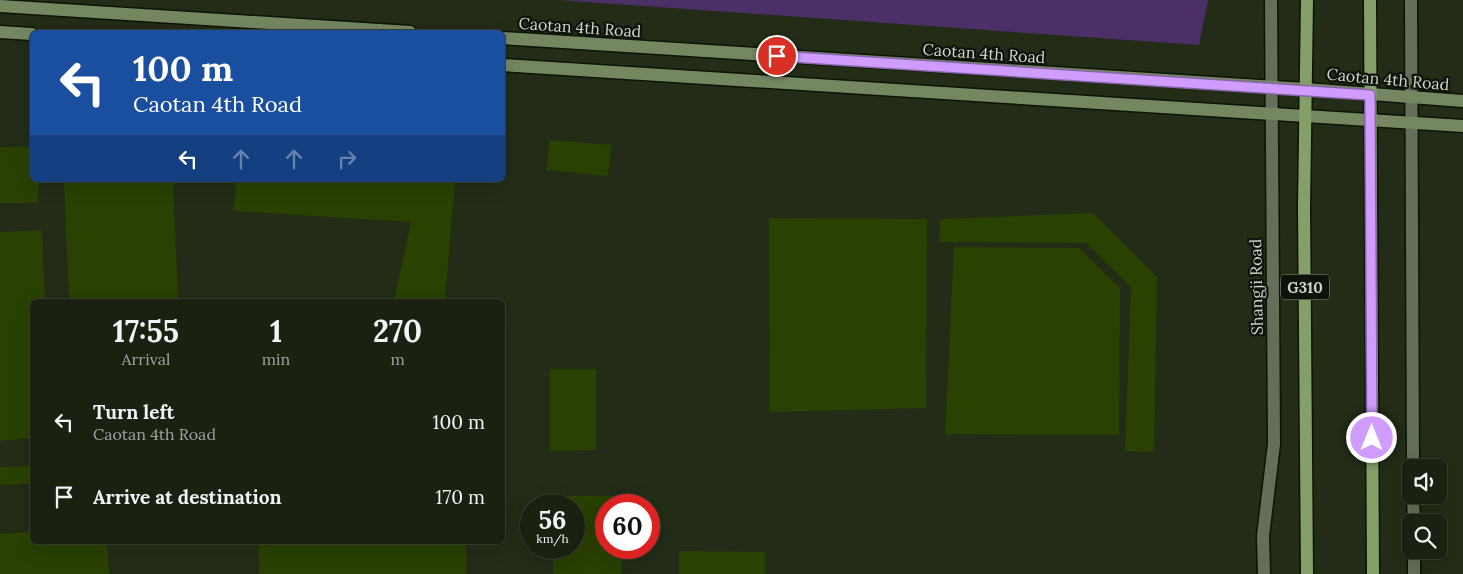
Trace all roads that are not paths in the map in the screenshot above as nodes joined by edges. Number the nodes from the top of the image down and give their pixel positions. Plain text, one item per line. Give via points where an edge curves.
1 (1271, 0) edge
2 (1306, 0) edge
3 (1370, 0) edge
4 (1411, 0) edge
5 (0, 6) edge
6 (378, 30) edge
7 (0, 32) edge
8 (30, 34) edge
9 (505, 38) edge
10 (505, 65) edge
11 (1270, 87) junction
12 (1306, 89) junction
13 (1370, 95) junction
14 (1412, 98) junction
15 (1463, 102) edge
16 (1272, 114) junction
17 (1306, 116) junction
18 (1369, 119) junction
19 (1412, 122) junction
20 (1463, 126) edge
21 (1413, 459) edge
22 (1414, 559) edge
23 (1264, 574) edge
24 (1307, 574) edge
25 (1373, 574) edge
26 (1414, 574) edge

1 - 11 street, Shangji Road
2 - 12 main road, G310
3 - 13 main road
4 - 14 street
5 - 6 main road
7 - 8 main road
9 - 11 main road, Caotan 4th Road
10 - 16 main road
11 - 12 main road, Caotan 4th Road
11 - 16 street, Shangji Road
12 - 13 main road, Caotan 4th Road
12 - 17 main road, G310
13 - 14 main road, Caotan 4th Road
13 - 18 main road
14 - 15 main road, Caotan 4th Road
14 - 19 street
16 - 17 main road
16 - 23 street, Shangji Road via 1274,444 1263,536
17 - 18 main road
17 - 24 main road, G310
18 - 19 main road
18 - 25 main road
19 - 20 main road
19 - 21 street
22 - 26 street

